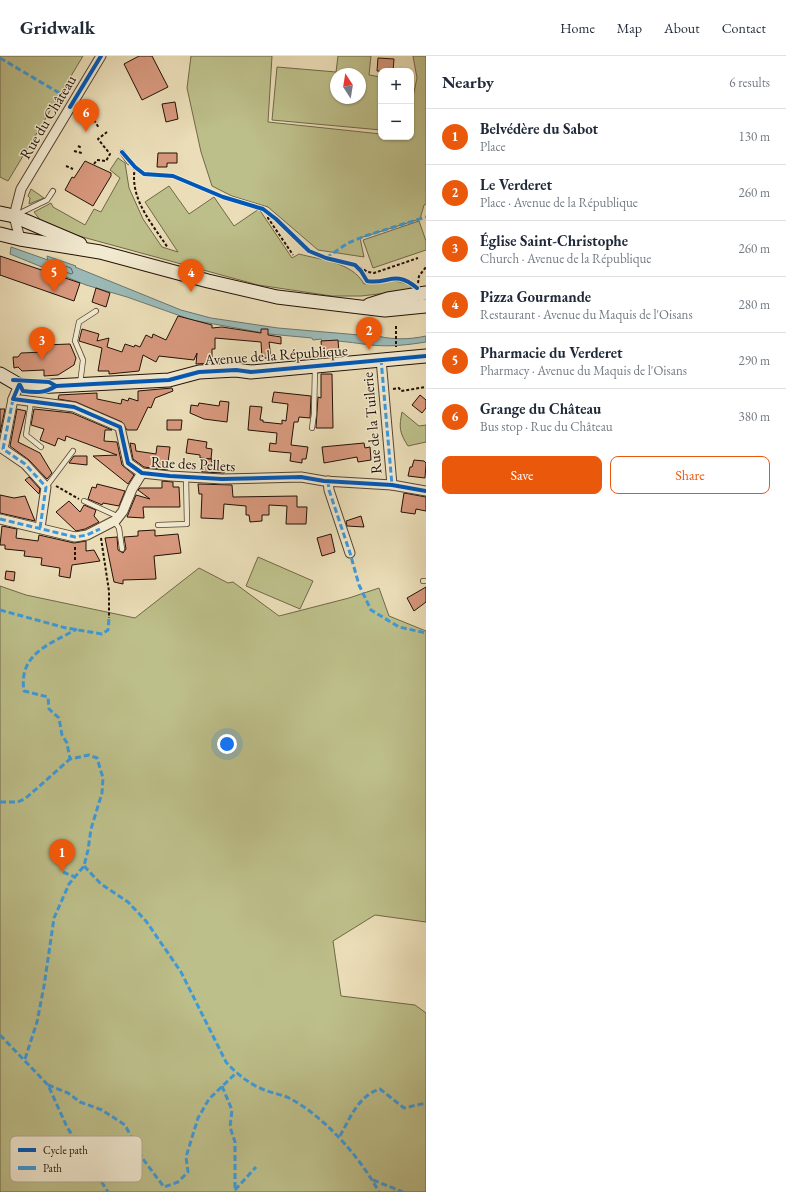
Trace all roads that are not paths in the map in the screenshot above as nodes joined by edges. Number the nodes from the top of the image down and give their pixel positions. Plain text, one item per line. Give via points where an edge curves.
1 (101, 56) edge
2 (122, 152) dead end
3 (130, 162) road end
4 (53, 191) dead end
5 (0, 213) edge
6 (14, 216) junction
7 (0, 220) edge
8 (0, 234) edge
9 (20, 239) junction
10 (100, 252) junction
11 (421, 291) edge
12 (364, 306) junction
13 (426, 306) edge
14 (96, 311) dead end
15 (426, 356) edge
16 (381, 359) junction
17 (315, 366) junction
18 (0, 374) edge
19 (80, 384) junction
20 (19, 385) junction
21 (13, 399) junction
22 (31, 402) junction
23 (312, 428) dead end
24 (41, 447) dead end
25 (73, 451) dead end
26 (142, 473) junction
27 (186, 477) junction
28 (328, 481) junction
29 (392, 485) junction
30 (50, 486) junction
31 (426, 490) edge
32 (84, 502) road end
33 (0, 519) edge
34 (116, 519) junction
35 (158, 525) dead end
36 (40, 528) junction
37 (122, 550) dead end
38 (350, 553) dead end

1 - 6 street, Rue du Château via 21,189
2 - 3 lane
4 - 6 lane via 47,200
5 - 6 main road
6 - 7 street
6 - 9 street
6 - 10 main road
8 - 9 main road
9 - 10 main road
10 - 12 main road via 277,297
11 - 12 main road
12 - 13 main road via 385,310
14 - 19 lane via 78,322 75,341 83,360
15 - 16 main road, Avenue de la République
16 - 17 main road, Avenue de la République
16 - 29 street, Rue de la Tuilerie
17 - 19 main road, Avenue de la République via 251,372 199,372 170,380
17 - 23 lane
18 - 20 main road, Avenue de la République
19 - 20 main road, Avenue de la République via 34,387
20 - 21 street
21 - 22 street, Rue des Pellets
21 - 30 street via 3,449
22 - 24 lane via 26,435
22 - 26 street, Rue des Pellets via 74,407 120,427 128,463
25 - 30 lane
26 - 27 street, Rue des Pellets
26 - 34 street via 123,511
27 - 28 street, Rue des Pellets via 222,479 301,476
27 - 35 lane via 187,524
28 - 29 street, Rue des Pellets
28 - 38 street
29 - 31 street, Rue des Pellets
30 - 36 street
32 - 34 lane
33 - 36 street
34 - 36 street via 87,535 75,537
34 - 37 lane

